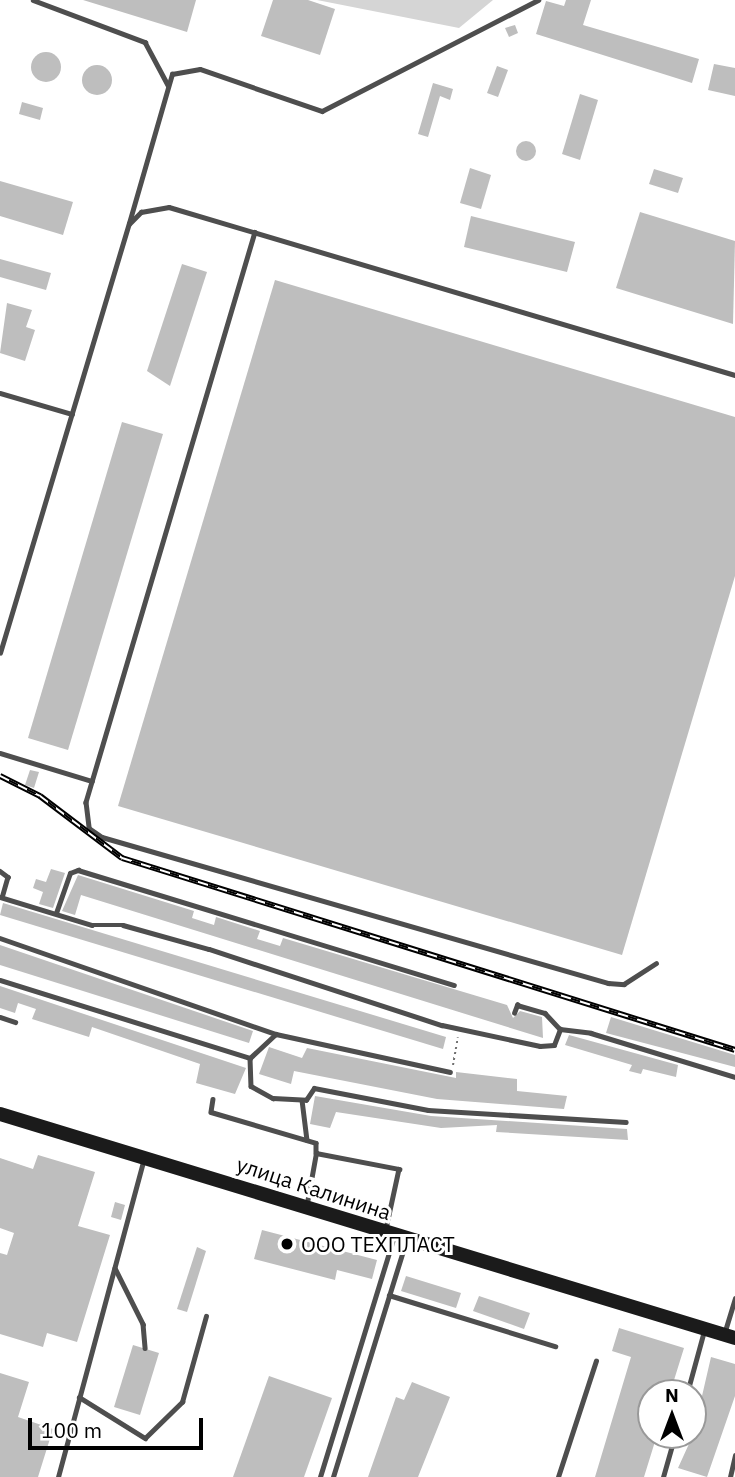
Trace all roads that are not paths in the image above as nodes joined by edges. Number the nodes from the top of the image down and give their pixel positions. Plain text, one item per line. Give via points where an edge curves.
1 (33, 0) edge
2 (538, 0) edge
3 (168, 86) junction
4 (129, 224) junction
5 (255, 232) junction
6 (735, 367) edge
7 (734, 374) edge
8 (0, 393) edge
9 (72, 414) junction
10 (0, 653) edge
11 (0, 753) edge
12 (92, 781) junction
13 (0, 871) edge
14 (1, 896) edge
15 (56, 913) junction
16 (0, 938) edge
17 (656, 963) dead end
18 (0, 980) edge
19 (454, 985) dead end
20 (514, 1013) dead end
21 (0, 1017) edge
22 (15, 1021) dead end
23 (560, 1029) junction
24 (276, 1034) junction
25 (250, 1058) junction
26 (450, 1072) road end
27 (735, 1077) edge
28 (213, 1099) dead end
29 (302, 1100) junction
30 (0, 1114) edge
31 (626, 1122) dead end
32 (307, 1140) junction
33 (316, 1153) junction
34 (144, 1157) junction
35 (306, 1208) junction
36 (395, 1236) junction
37 (114, 1267) junction
38 (389, 1295) junction
39 (735, 1299) edge
40 (206, 1316) dead end
41 (704, 1330) junction
42 (730, 1337) edge
43 (555, 1346) dead end
44 (145, 1349) dead end
45 (596, 1361) dead end
46 (691, 1379) edge
47 (79, 1397) junction
48 (671, 1449) edge
49 (735, 1456) edge
50 (58, 1477) edge
51 (320, 1477) edge
52 (333, 1477) edge
53 (558, 1477) edge
54 (663, 1477) edge
55 (730, 1477) edge

1 - 3 lane via 145,41
2 - 3 lane via 322,111 200,69 186,67 172,74
3 - 4 lane
4 - 5 lane via 141,212 169,207
4 - 9 lane
5 - 7 lane
5 - 12 lane
6 - 7 lane
8 - 9 lane
9 - 10 lane
11 - 12 lane
12 - 17 lane via 84,816 102,837 608,983 624,984
13 - 14 lane via 8,877
14 - 15 lane
15 - 19 lane via 70,873 78,870
15 - 23 lane via 92,925 122,925 457,1026 540,1046 554,1045
16 - 24 lane
18 - 25 lane
20 - 23 lane via 517,1005 545,1013
21 - 22 lane
23 - 27 lane
24 - 25 lane
24 - 26 lane
25 - 29 lane via 251,1086 273,1098
28 - 32 lane via 211,1112
29 - 31 lane via 314,1088 429,1110
29 - 32 lane
30 - 34 street, улица Калинина
32 - 33 lane via 316,1143
33 - 35 lane
33 - 36 lane via 399,1168
34 - 35 street, улица Калинина
34 - 37 lane
35 - 36 street, улица Калинина
36 - 38 lane
36 - 41 street, улица Калинина
36 - 51 lane
37 - 44 lane via 143,1324
37 - 47 lane
38 - 43 lane
38 - 52 lane
39 - 42 lane
40 - 47 lane via 182,1402 145,1438
41 - 42 street, улица Калинина
41 - 46 lane
45 - 53 lane
47 - 50 lane
48 - 54 lane
49 - 55 lane

